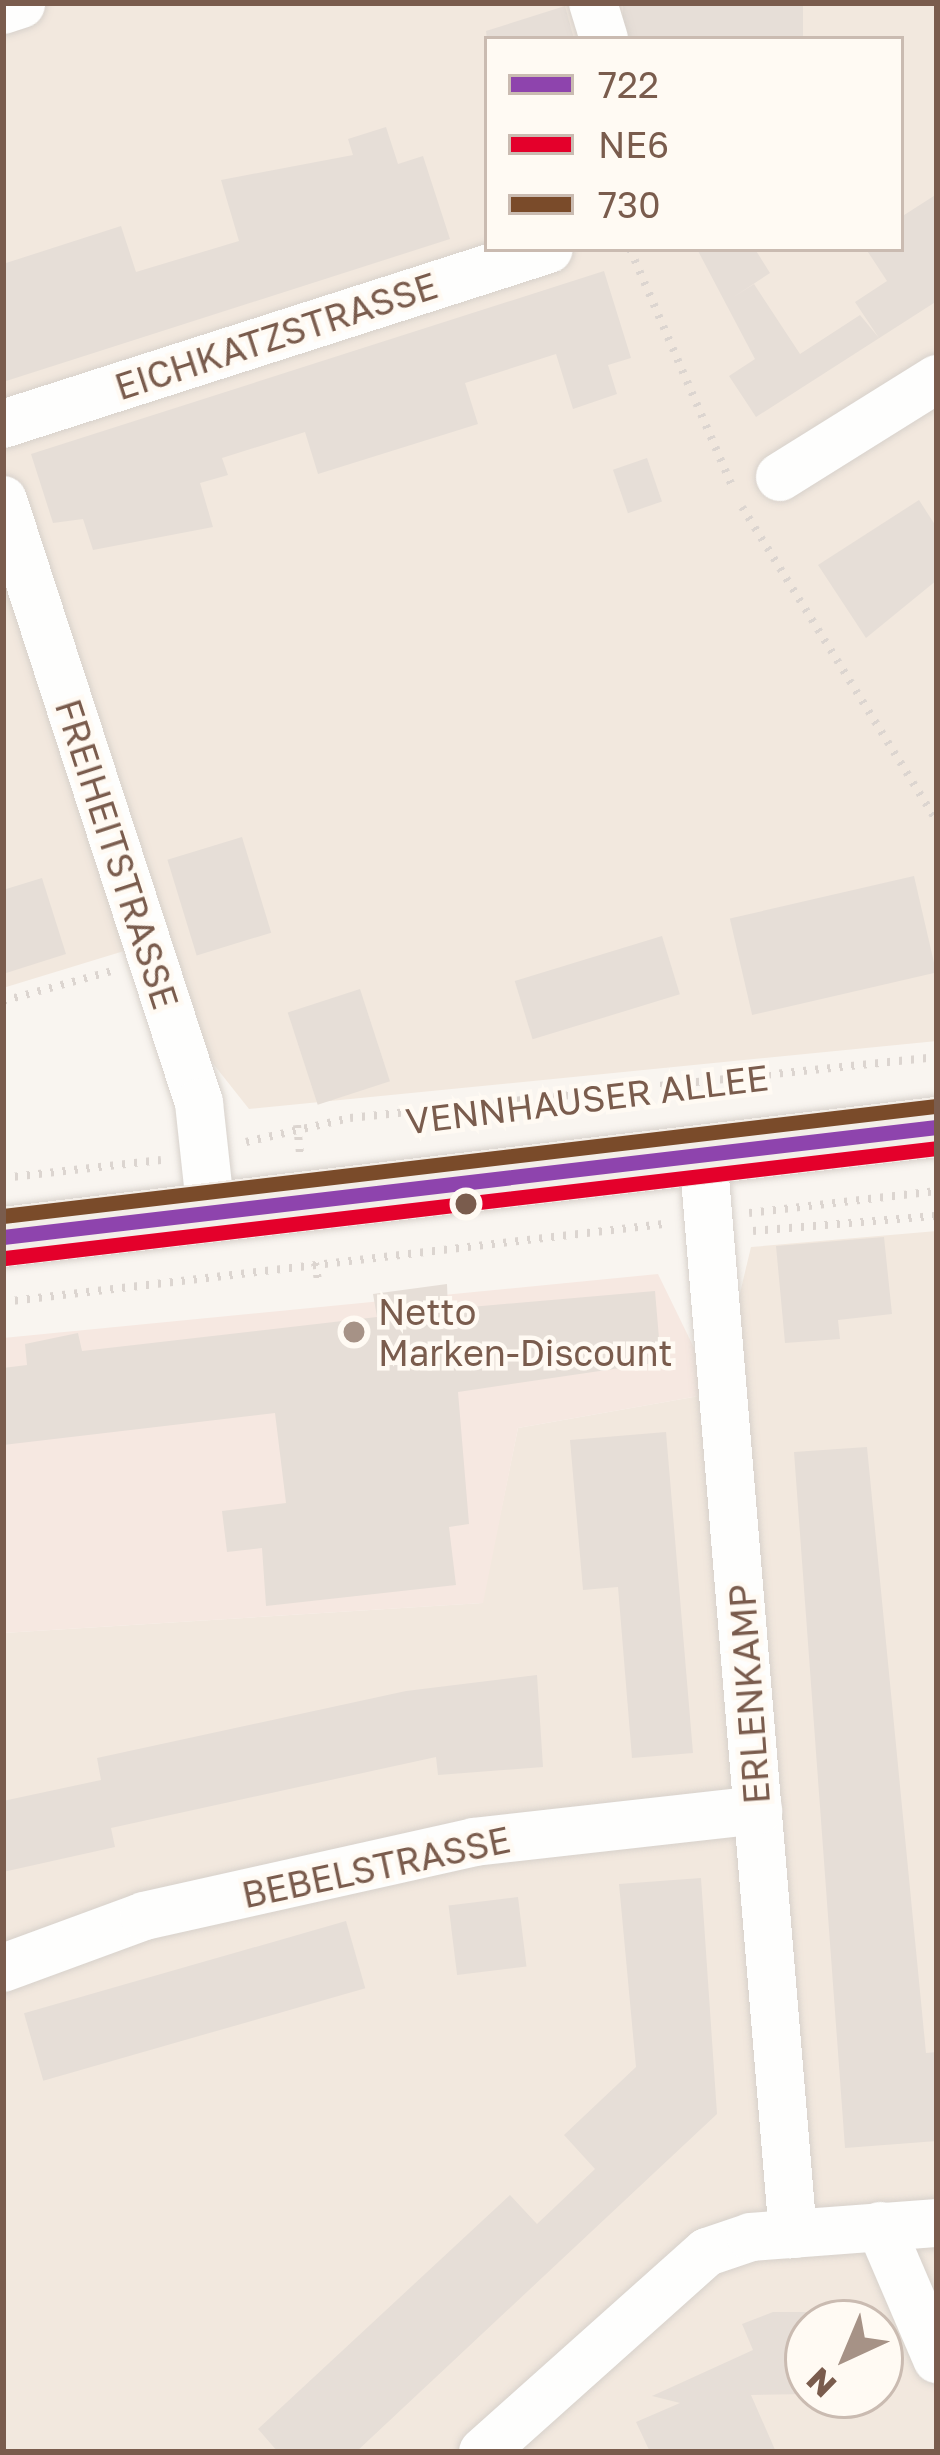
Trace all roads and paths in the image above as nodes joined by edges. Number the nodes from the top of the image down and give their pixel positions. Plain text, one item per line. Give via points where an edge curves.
1 (593, 3) edge
2 (21, 4) edge
3 (3, 10) edge
4 (603, 36) edge
5 (540, 252) edge
6 (631, 252) edge
7 (937, 380) edge
8 (3, 424) edge
9 (780, 477) dead end
10 (3, 500) edge
11 (937, 822) edge
12 (134, 965) dead end
13 (3, 1001) edge
14 (937, 1058) edge
15 (297, 1125) junction
16 (937, 1126) edge
17 (177, 1144) dead end
18 (239, 1144) dead end
19 (703, 1154) junction
20 (301, 1160) dead end
21 (3, 1178) edge
22 (937, 1191) edge
23 (211, 1213) junction
24 (730, 1215) dead end
25 (937, 1216) edge
26 (687, 1222) dead end
27 (734, 1230) dead end
28 (3, 1237) edge
29 (313, 1246) dead end
30 (316, 1264) junction
31 (318, 1280) dead end
32 (3, 1302) edge
33 (758, 1810) junction
34 (3, 1968) edge
35 (937, 2223) edge
36 (880, 2226) junction
37 (793, 2234) junction
38 (937, 2359) edge
39 (483, 2452) edge

1 - 4 street
2 - 3 street
5 - 8 street, EICHKATZSTRASSE
6 - 11 path via 765,553
7 - 9 street
10 - 23 street, FREIHEITSTRASSE via 199,1102
12 - 13 path
14 - 15 path, VENNHAUSER ALLEE
15 - 18 path, VENNHAUSER ALLEE
15 - 20 path
16 - 19 main road, VENNHAUSER ALLEE
17 - 21 path via 165,1159
19 - 23 main road, VENNHAUSER ALLEE
19 - 33 street, ERLENKAMP
22 - 24 path
23 - 28 main road, VENNHAUSER ALLEE
25 - 27 path
26 - 30 path
29 - 30 path
30 - 31 path
30 - 32 path
33 - 34 street, BEBELSTRASSE via 474,1842 144,1916
33 - 37 street, ERLENKAMP
35 - 36 street
36 - 37 street
36 - 38 street
37 - 39 street via 707,2252

